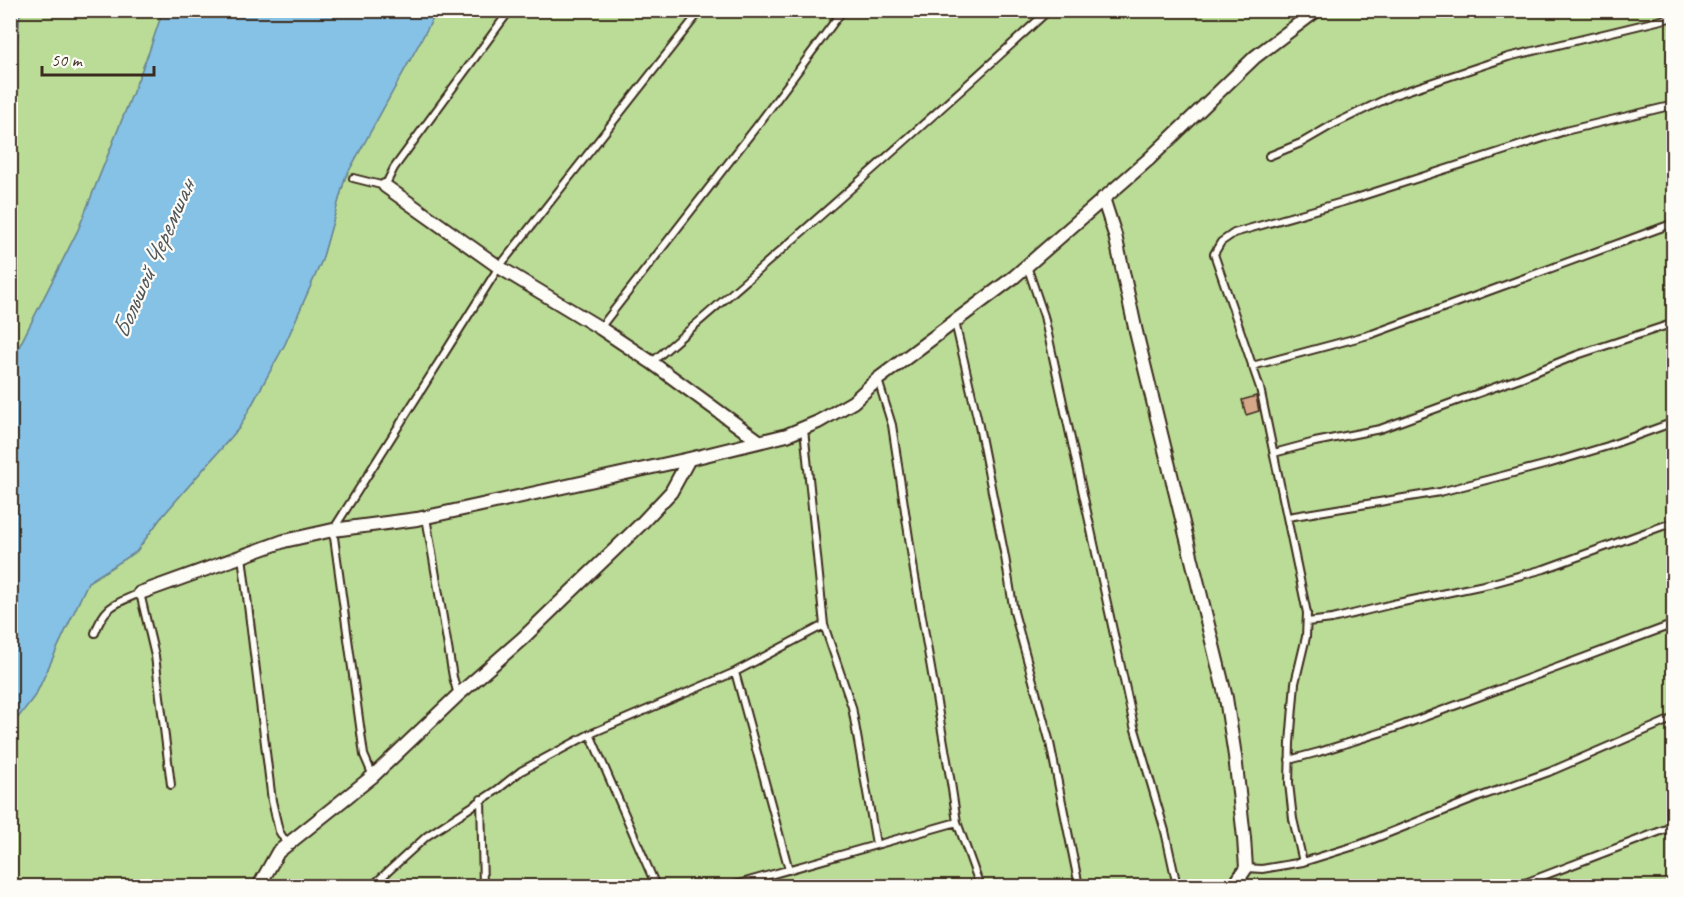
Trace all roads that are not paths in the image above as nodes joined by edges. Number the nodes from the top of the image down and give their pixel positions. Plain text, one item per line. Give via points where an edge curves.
1 (510, 10) edge
2 (701, 10) edge
3 (843, 10) edge
4 (1049, 10) edge
5 (1317, 10) edge
6 (1674, 17) edge
7 (1674, 105) edge
8 (1269, 156) dead end
9 (353, 178) dead end
10 (385, 186) junction
11 (1103, 198) junction
12 (1674, 223) edge
13 (1027, 266) junction
14 (499, 267) junction
15 (955, 321) junction
16 (1674, 323) edge
17 (600, 328) junction
18 (651, 362) junction
19 (1252, 366) junction
20 (878, 380) junction
21 (1674, 422) edge
22 (804, 429) junction
23 (759, 441) junction
24 (1274, 453) junction
25 (689, 459) junction
26 (426, 517) junction
27 (1287, 517) junction
28 (1674, 522) edge
29 (333, 530) junction
30 (242, 556) junction
31 (140, 593) junction
32 (1307, 622) junction
33 (1674, 624) edge
34 (824, 625) junction
35 (95, 633) dead end
36 (735, 672) junction
37 (458, 695) junction
38 (1674, 718) edge
39 (590, 734) junction
40 (1289, 760) junction
41 (373, 776) junction
42 (171, 785) dead end
43 (481, 799) junction
44 (957, 822) junction
45 (1674, 826) edge
46 (876, 844) junction
47 (287, 845) junction
48 (1303, 862) junction
49 (1246, 868) junction
50 (789, 870) junction
51 (259, 886) edge
52 (372, 886) edge
53 (483, 886) edge
54 (656, 886) edge
55 (731, 886) edge
56 (980, 886) edge
57 (1079, 886) edge
58 (1177, 886) edge
59 (1238, 886) edge
60 (1517, 886) edge

1 - 10 lane via 394,168
2 - 14 lane
3 - 17 lane
4 - 18 lane via 804,232
5 - 11 street via 1255,57
6 - 8 lane via 1508,57 1404,92
7 - 19 lane via 1565,131 1234,233 1221,242 1214,254
9 - 10 lane
10 - 14 street
11 - 13 street
11 - 49 street via 1226,698
12 - 19 lane via 1372,334
13 - 15 street
13 - 58 lane via 1044,316 1134,726
14 - 17 street
14 - 29 lane
15 - 20 street
15 - 57 lane via 1014,612 1050,743
16 - 24 lane via 1389,426
17 - 18 street
18 - 23 street
19 - 24 lane
20 - 22 street via 853,402
20 - 44 lane via 892,425
21 - 27 lane via 1548,464 1440,492
22 - 23 street
22 - 34 lane
23 - 25 street
24 - 27 lane
25 - 26 street
25 - 37 street via 671,492 640,525
26 - 29 street
26 - 37 lane
27 - 32 lane
28 - 32 lane via 1533,572
29 - 30 street
29 - 41 lane via 364,754
30 - 31 street
30 - 47 lane via 272,801 279,831
31 - 35 lane via 113,605 100,617
31 - 42 lane via 155,656
32 - 40 lane via 1295,683
33 - 40 lane via 1395,728
34 - 36 lane
34 - 46 lane via 852,706
36 - 39 lane
36 - 50 lane
37 - 41 street
38 - 48 lane via 1549,772 1361,844
39 - 43 lane via 521,771
39 - 54 lane
40 - 48 lane via 1292,810
41 - 47 street
43 - 52 lane via 427,836
43 - 53 lane
44 - 46 lane
44 - 56 lane
45 - 60 lane
46 - 50 lane
47 - 51 street via 278,852
48 - 49 lane
49 - 59 street
50 - 55 lane

